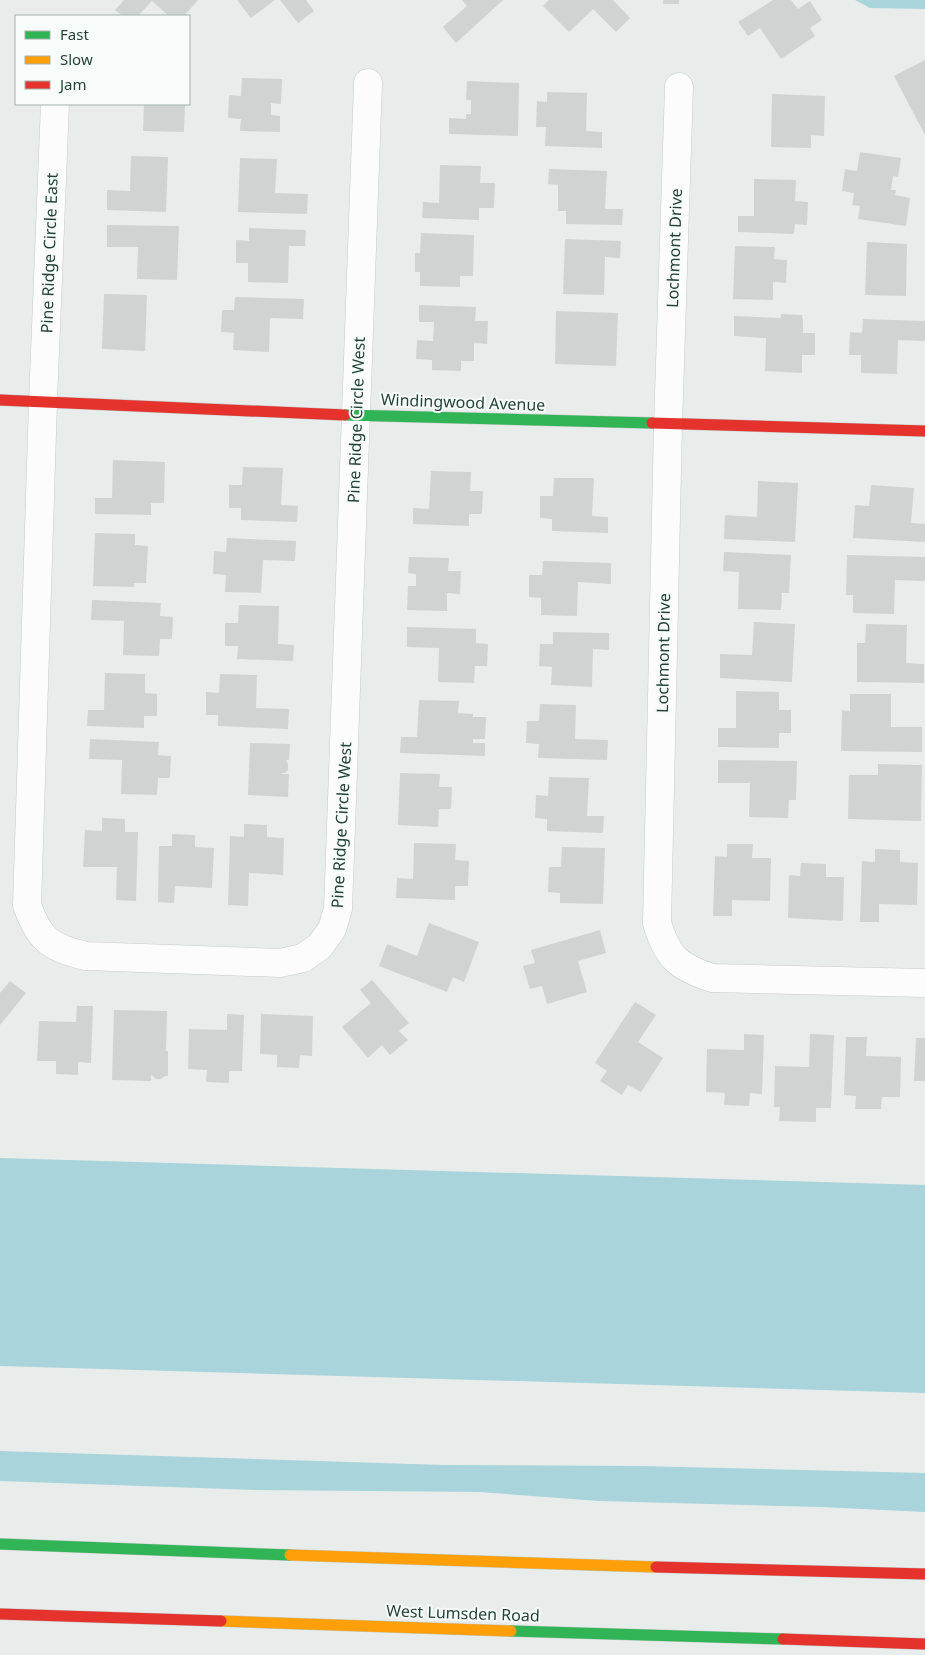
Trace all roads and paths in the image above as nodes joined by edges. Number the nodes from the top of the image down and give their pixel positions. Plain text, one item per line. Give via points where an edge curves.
1 (368, 83) dead end
2 (679, 87) dead end
3 (55, 105) edge
4 (0, 400) edge
5 (43, 402) junction
6 (356, 415) junction
7 (668, 424) junction
8 (925, 431) edge
9 (925, 983) edge
10 (0, 1544) edge
11 (925, 1574) edge
12 (0, 1614) edge
13 (925, 1644) edge

1 - 6 street, Pine Ridge Circle West
2 - 7 street, Lochmont Drive
3 - 5 street, Pine Ridge Circle East
4 - 5 main road, Windingwood Avenue
5 - 6 main road, Windingwood Avenue
5 - 6 street, Pine Ridge Circle West via 27,905 34,925 47,941 65,951 86,956 280,963 303,958 320,946 332,929 338,909
6 - 7 main road, Windingwood Avenue
7 - 8 main road, Windingwood Avenue
7 - 9 street, Lochmont Drive via 657,923 662,942 674,958 692,971 712,978
10 - 11 main road
12 - 13 main road, West Lumsden Road

